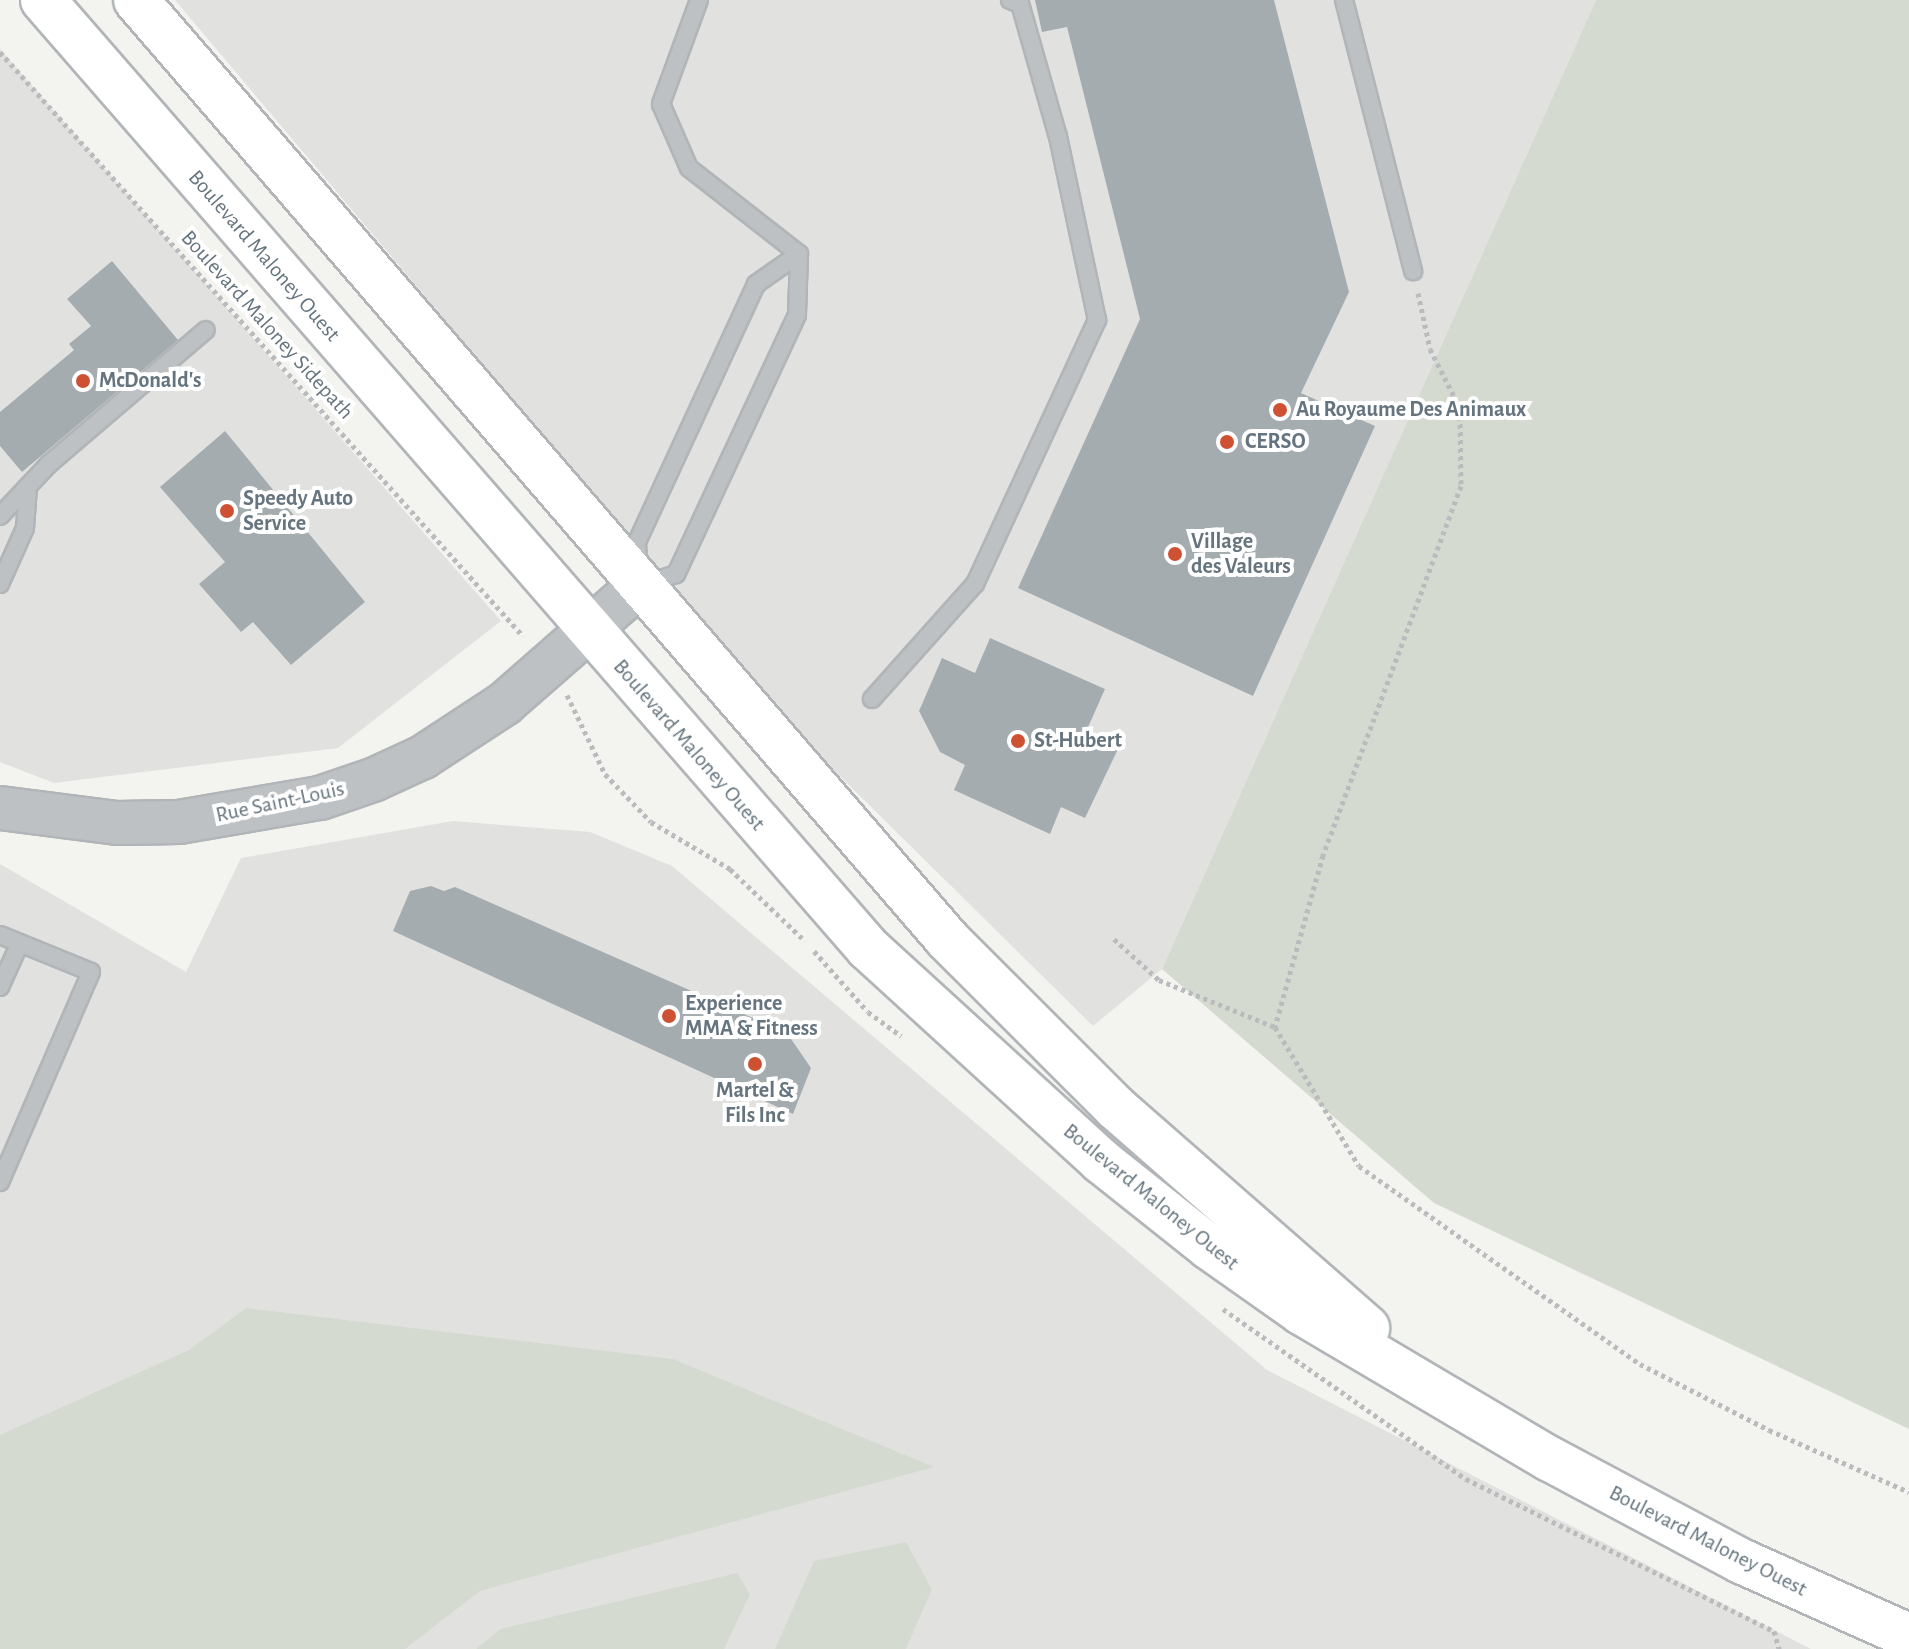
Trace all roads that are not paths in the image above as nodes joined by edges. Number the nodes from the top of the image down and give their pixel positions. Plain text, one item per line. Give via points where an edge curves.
1 (43, 0) edge
2 (136, 0) edge
3 (699, 0) edge
4 (1010, 0) edge
5 (1344, 0) edge
6 (799, 254) junction
7 (1413, 271) road end
8 (206, 330) dead end
9 (28, 487) junction
10 (0, 516) edge
11 (0, 584) edge
12 (639, 586) junction
13 (589, 632) junction
14 (872, 699) dead end
15 (0, 808) edge
16 (0, 935) edge
17 (20, 943) junction
18 (0, 987) edge
19 (0, 1182) edge
20 (1432, 1384) junction
21 (1909, 1636) edge

1 - 13 main road, Boulevard Maloney Ouest
2 - 12 main road, Boulevard Maloney Ouest
3 - 6 lane via 661,104 689,168
4 - 14 lane via 1020,4 1058,137 1097,320 975,584
5 - 7 lane
6 - 12 lane via 756,284 637,542
6 - 12 lane via 797,315 676,574
8 - 9 lane
9 - 10 lane
9 - 11 lane via 25,528
12 - 13 street, Rue Saint-Louis
12 - 20 main road, Boulevard Maloney Ouest via 947,939 1031,1026 1199,1182
13 - 15 street, Rue Saint-Louis via 527,687 423,757 320,798 179,822 117,823
13 - 20 main road, Boulevard Maloney Ouest via 868,948 1019,1088 1209,1247 1301,1312
16 - 17 lane
17 - 18 lane
17 - 19 lane via 91,972
20 - 21 main road, Boulevard Maloney Ouest via 1550,1459 1699,1539

